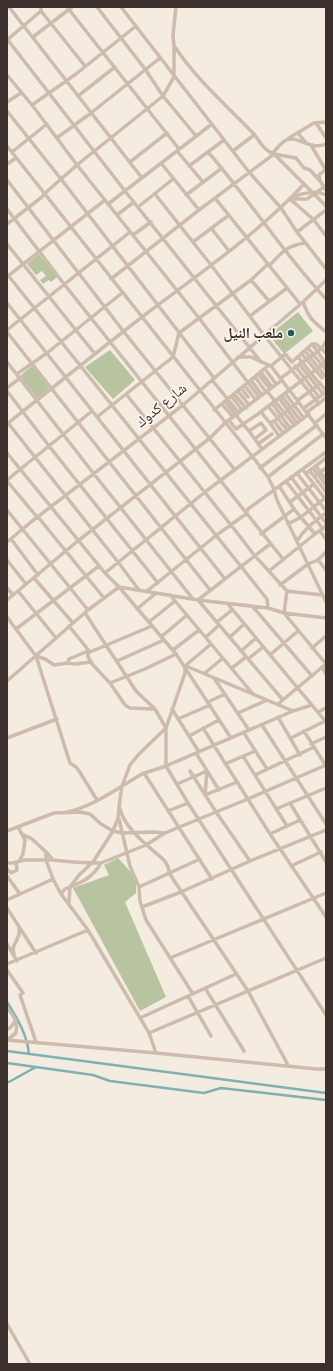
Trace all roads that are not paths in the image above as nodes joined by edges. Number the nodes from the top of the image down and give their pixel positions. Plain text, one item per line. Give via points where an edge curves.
1 (9, 7) edge
2 (97, 7) edge
3 (121, 7) edge
4 (176, 7) edge
5 (69, 8) edge
6 (41, 9) edge
7 (51, 23) junction
8 (24, 26) junction
9 (136, 26) junction
10 (33, 37) junction
11 (121, 37) junction
12 (7, 39) edge
13 (174, 46) junction
14 (102, 52) junction
15 (160, 58) junction
16 (85, 66) junction
17 (115, 67) junction
18 (145, 69) junction
19 (7, 75) edge
20 (174, 77) junction
21 (67, 81) junction
22 (128, 83) junction
23 (21, 93) junction
24 (49, 93) junction
25 (78, 96) junction
26 (163, 96) junction
27 (7, 102) edge
28 (32, 105) junction
29 (148, 109) junction
30 (7, 111) edge
31 (92, 113) junction
32 (326, 122) edge
33 (316, 123) junction
34 (47, 124) junction
35 (74, 124) junction
36 (212, 124) junction
37 (167, 133) junction
38 (298, 133) junction
39 (254, 135) junction
40 (196, 136) junction
41 (58, 138) junction
42 (111, 138) junction
43 (326, 138) edge
44 (30, 139) junction
45 (288, 139) junction
46 (224, 140) junction
47 (310, 145) junction
48 (326, 145) edge
49 (7, 146) edge
50 (178, 150) junction
51 (94, 151) junction
52 (233, 151) junction
53 (12, 152) junction
54 (208, 152) junction
55 (273, 154) junction
56 (16, 158) junction
57 (130, 162) junction
58 (161, 163) junction
59 (7, 164) edge
60 (77, 165) junction
61 (189, 166) junction
62 (222, 168) junction
63 (326, 169) edge
64 (249, 172) junction
65 (142, 178) junction
66 (61, 179) junction
67 (173, 179) junction
68 (7, 180) edge
69 (320, 181) junction
70 (203, 182) junction
71 (234, 184) junction
72 (304, 184) junction
73 (325, 188) edge
74 (125, 191) junction
75 (314, 193) junction
76 (44, 194) junction
77 (155, 194) junction
78 (186, 195) junction
79 (326, 195) edge
80 (215, 198) junction
81 (290, 198) junction
82 (105, 200) junction
83 (134, 202) junction
84 (108, 204) junction
85 (326, 206) edge
86 (138, 207) junction
87 (28, 208) junction
88 (281, 208) junction
89 (7, 209) edge
90 (199, 210) junction
91 (326, 210) edge
92 (88, 215) junction
93 (117, 215) junction
94 (228, 215) junction
95 (14, 219) junction
96 (314, 220) junction
97 (151, 222) junction
98 (264, 223) junction
99 (7, 224) edge
100 (180, 225) junction
101 (70, 227) junction
102 (211, 228) junction
103 (297, 232) junction
104 (132, 233) junction
105 (326, 236) edge
106 (246, 237) junction
107 (163, 238) junction
108 (53, 240) junction
109 (193, 242) junction
110 (306, 243) junction
111 (7, 244) edge
112 (112, 246) junction
113 (284, 250) junction
114 (229, 251) junction
115 (39, 252) junction
116 (146, 252) junction
117 (96, 260) junction
118 (23, 265) junction
119 (211, 265) junction
120 (127, 266) junction
121 (269, 266) junction
122 (325, 266) edge
123 (79, 273) junction
124 (8, 275) edge
125 (194, 278) junction
126 (112, 279) junction
127 (251, 280) junction
128 (326, 280) edge
129 (64, 284) junction
130 (286, 288) junction
131 (317, 290) junction
132 (177, 291) junction
133 (122, 293) junction
134 (233, 293) junction
135 (49, 296) junction
136 (326, 299) edge
137 (269, 301) junction
138 (7, 303) edge
139 (302, 303) junction
140 (158, 305) junction
141 (216, 306) junction
142 (105, 307) junction
143 (35, 308) junction
144 (250, 316) junction
145 (142, 317) junction
146 (91, 318) junction
147 (199, 318) junction
148 (20, 320) junction
149 (76, 330) junction
150 (7, 331) edge
151 (124, 332) junction
152 (326, 332) edge
153 (179, 333) junction
154 (264, 335) junction
155 (61, 341) junction
156 (326, 341) edge
157 (110, 343) junction
158 (312, 344) junction
159 (249, 348) junction
160 (322, 348) junction
161 (47, 353) junction
162 (326, 353) edge
163 (95, 354) junction
164 (314, 354) junction
165 (300, 355) junction
166 (173, 357) junction
167 (282, 357) junction
168 (238, 358) junction
169 (306, 359) junction
170 (7, 362) edge
171 (233, 362) junction
172 (261, 362) junction
173 (31, 363) junction
174 (80, 366) junction
175 (270, 366) junction
176 (298, 366) junction
177 (319, 368) junction
178 (326, 370) edge
179 (155, 371) junction
180 (260, 373) junction
181 (17, 374) junction
182 (324, 376) edge
183 (307, 377) junction
184 (20, 378) junction
185 (66, 378) junction
186 (213, 379) junction
187 (281, 379) junction
188 (250, 381) junction
189 (142, 382) junction
190 (276, 384) junction
191 (319, 384) junction
192 (7, 388) edge
193 (241, 388) junction
194 (51, 389) junction
195 (199, 390) junction
196 (290, 390) junction
197 (311, 390) junction
198 (7, 391) edge
199 (325, 392) edge
200 (126, 394) junction
201 (303, 396) junction
202 (280, 397) junction
203 (317, 398) junction
204 (228, 399) junction
205 (326, 399) edge
206 (37, 400) junction
207 (298, 400) junction
208 (253, 401) junction
209 (183, 404) junction
210 (309, 404) junction
211 (319, 404) junction
212 (270, 405) junction
213 (112, 406) junction
214 (304, 408) junction
215 (214, 410) junction
216 (23, 411) junction
217 (92, 411) junction
218 (259, 413) junction
219 (284, 413) junction
220 (308, 413) junction
221 (326, 414) edge
222 (168, 415) junction
223 (97, 417) junction
224 (299, 421) junction
225 (227, 422) junction
226 (261, 422) junction
227 (7, 423) edge
228 (78, 423) junction
229 (270, 423) junction
230 (243, 424) junction
231 (316, 424) junction
232 (153, 427) junction
233 (266, 430) junction
234 (287, 430) junction
235 (326, 430) edge
236 (249, 431) junction
237 (322, 433) junction
238 (272, 434) junction
239 (63, 435) junction
240 (279, 436) junction
241 (210, 438) junction
242 (326, 438) edge
243 (138, 439) junction
244 (255, 439) junction
245 (275, 439) junction
246 (258, 444) junction
247 (49, 446) junction
248 (262, 449) junction
249 (123, 450) junction
250 (195, 450) junction
251 (7, 453) edge
252 (252, 456) junction
253 (35, 457) junction
254 (324, 458) edge
255 (317, 459) junction
256 (109, 462) junction
257 (180, 462) junction
258 (260, 468) junction
259 (20, 469) junction
260 (235, 470) junction
261 (303, 470) junction
262 (311, 470) junction
263 (166, 473) junction
264 (297, 473) junction
265 (320, 473) edge
266 (94, 474) junction
267 (268, 477) junction
268 (291, 477) junction
269 (7, 480) edge
270 (286, 481) junction
271 (220, 482) junction
272 (321, 482) edge
273 (79, 484) junction
274 (151, 485) junction
275 (326, 485) edge
276 (279, 486) junction
277 (308, 488) junction
278 (274, 489) junction
279 (205, 492) junction
280 (324, 492) edge
281 (303, 493) junction
282 (66, 495) junction
283 (136, 496) junction
284 (297, 497) junction
285 (326, 499) edge
286 (290, 502) junction
287 (320, 502) junction
288 (191, 504) junction
289 (50, 507) junction
290 (314, 507) junction
291 (121, 508) junction
292 (294, 509) junction
293 (7, 510) edge
294 (308, 511) junction
295 (326, 512) edge
296 (246, 514) junction
297 (176, 516) junction
298 (285, 516) junction
299 (321, 516) junction
300 (37, 517) junction
301 (301, 517) junction
302 (107, 519) junction
303 (316, 520) junction
304 (326, 522) edge
305 (288, 524) junction
306 (231, 525) junction
307 (309, 526) junction
308 (161, 528) junction
309 (23, 529) junction
310 (323, 529) edge
311 (92, 530) junction
312 (261, 534) junction
313 (316, 534) junction
314 (216, 536) junction
315 (8, 540) edge
316 (79, 540) junction
317 (147, 540) junction
318 (326, 540) edge
319 (296, 541) junction
320 (270, 544) junction
321 (299, 546) junction
322 (201, 549) junction
323 (66, 551) junction
324 (133, 551) junction
325 (326, 552) edge
326 (255, 556) junction
327 (283, 559) junction
328 (7, 560) edge
329 (187, 560) junction
330 (318, 560) junction
331 (118, 562) junction
332 (50, 564) junction
333 (308, 564) junction
334 (99, 566) junction
335 (241, 567) junction
336 (326, 570) edge
337 (269, 571) junction
338 (105, 572) junction
339 (172, 572) junction
340 (38, 574) junction
341 (86, 577) junction
342 (34, 578) junction
343 (225, 579) junction
344 (158, 583) junction
345 (26, 584) junction
346 (280, 585) junction
347 (70, 587) junction
348 (119, 587) junction
349 (7, 588) edge
350 (139, 590) junction
351 (210, 590) junction
352 (18, 591) junction
353 (147, 591) junction
354 (287, 591) junction
355 (156, 593) junction
356 (13, 595) junction
357 (170, 595) junction
358 (322, 595) junction
359 (104, 598) junction
360 (196, 599) junction
361 (7, 600) edge
362 (53, 600) junction
363 (175, 601) junction
364 (326, 602) edge
365 (226, 604) junction
366 (253, 607) junction
367 (268, 608) junction
368 (137, 609) junction
369 (232, 610) junction
370 (86, 611) junction
371 (284, 612) junction
372 (36, 614) junction
373 (187, 615) junction
374 (7, 616) edge
375 (326, 618) edge
376 (73, 623) junction
377 (218, 623) junction
378 (150, 624) junction
379 (244, 624) junction
380 (69, 626) junction
381 (16, 629) junction
382 (199, 630) junction
383 (298, 631) junction
384 (326, 636) edge
385 (161, 637) junction
386 (206, 637) junction
387 (230, 637) junction
388 (56, 638) junction
389 (256, 638) junction
390 (164, 640) junction
391 (285, 643) junction
392 (211, 644) junction
393 (107, 645) junction
394 (263, 647) junction
395 (312, 648) junction
396 (173, 650) junction
397 (88, 651) junction
398 (241, 651) junction
399 (176, 654) junction
400 (270, 655) junction
401 (36, 656) junction
402 (223, 658) junction
403 (247, 658) junction
404 (117, 661) junction
405 (91, 662) junction
406 (67, 663) junction
407 (325, 665) edge
408 (185, 666) junction
409 (232, 668) junction
410 (205, 673) junction
411 (326, 674) edge
412 (126, 676) junction
413 (312, 676) junction
414 (214, 677) junction
415 (7, 681) edge
416 (110, 683) junction
417 (298, 688) junction
418 (225, 694) junction
419 (253, 694) junction
420 (267, 700) junction
421 (283, 700) junction
422 (209, 704) junction
423 (278, 704) junction
424 (312, 705) junction
425 (326, 708) edge
426 (155, 709) junction
427 (172, 709) junction
428 (292, 711) junction
429 (318, 712) junction
430 (238, 713) junction
431 (278, 717) junction
432 (57, 719) junction
433 (178, 719) junction
434 (219, 720) junction
435 (325, 722) edge
436 (262, 725) junction
437 (166, 728) junction
438 (203, 728) junction
439 (250, 730) junction
440 (304, 732) junction
441 (244, 733) junction
442 (189, 736) junction
443 (326, 737) edge
444 (7, 738) edge
445 (231, 738) junction
446 (290, 738) junction
447 (213, 745) junction
448 (313, 746) junction
449 (255, 751) junction
450 (197, 752) junction
451 (300, 755) junction
452 (243, 756) junction
453 (285, 762) junction
454 (225, 764) junction
455 (326, 765) edge
456 (166, 766) junction
457 (267, 769) junction
458 (190, 771) dead end
459 (207, 771) junction
460 (144, 773) junction
461 (255, 775) junction
462 (194, 777) junction
463 (296, 778) junction
464 (237, 782) junction
465 (177, 784) junction
466 (122, 786) junction
467 (326, 788) edge
468 (219, 790) junction
469 (266, 792) junction
470 (205, 795) junction
471 (308, 796) junction
472 (97, 800) junction
473 (248, 800) junction
474 (188, 803) junction
475 (290, 803) junction
476 (119, 806) junction
477 (276, 809) junction
478 (168, 811) junction
479 (67, 812) junction
480 (216, 812) junction
481 (118, 818) junction
482 (199, 820) junction
483 (300, 820) junction
484 (326, 824) edge
485 (287, 826) junction
486 (18, 827) junction
487 (179, 828) junction
488 (326, 830) edge
489 (7, 831) edge
490 (113, 831) junction
491 (134, 832) junction
492 (122, 833) junction
493 (22, 834) junction
494 (165, 834) junction
495 (270, 834) junction
496 (311, 837) junction
497 (146, 845) junction
498 (280, 849) junction
499 (46, 852) junction
500 (321, 852) junction
501 (127, 854) junction
502 (200, 859) junction
503 (46, 860) junction
504 (53, 860) junction
505 (250, 861) junction
506 (16, 862) junction
507 (93, 862) junction
508 (326, 862) edge
509 (7, 863) edge
510 (101, 863) junction
511 (291, 866) junction
512 (7, 870) edge
513 (231, 870) junction
514 (169, 873) junction
515 (7, 876) edge
516 (53, 879) junction
517 (212, 879) junction
518 (70, 887) junction
519 (139, 887) junction
520 (182, 892) junction
521 (326, 893) edge
522 (20, 894) junction
523 (61, 894) junction
524 (313, 899) junction
525 (7, 900) edge
526 (68, 904) junction
527 (142, 907) junction
528 (7, 908) edge
529 (326, 917) edge
530 (264, 919) junction
531 (19, 927) junction
532 (88, 930) junction
533 (213, 940) junction
534 (7, 944) edge
535 (36, 953) junction
536 (14, 955) junction
537 (170, 958) junction
538 (326, 958) edge
539 (17, 960) junction
540 (7, 964) edge
541 (7, 970) edge
542 (297, 970) junction
543 (236, 974) junction
544 (205, 988) junction
545 (248, 991) junction
546 (193, 994) junction
547 (188, 996) junction
548 (215, 1005) junction
549 (7, 1007) edge
550 (198, 1013) junction
551 (326, 1015) edge
552 (140, 1018) junction
553 (16, 1020) junction
554 (7, 1029) edge
555 (149, 1034) junction
556 (211, 1036) dead end
557 (7, 1040) edge
558 (36, 1042) junction
559 (244, 1051) dead end
560 (156, 1053) junction
561 (288, 1065) junction
562 (326, 1068) edge
563 (7, 1324) edge
564 (30, 1364) edge

1 - 8 street
2 - 11 street
3 - 9 street
4 - 13 street via 173,24
5 - 7 street
5 - 14 street
6 - 7 street
6 - 8 street
7 - 10 street
7 - 16 street
8 - 10 street
8 - 12 street
9 - 11 street
9 - 15 street
10 - 21 street
11 - 14 street
11 - 18 street
12 - 24 street
13 - 20 street
13 - 39 street via 195,74
14 - 16 street
14 - 17 street
15 - 18 street
15 - 20 street
16 - 21 street
17 - 22 street
17 - 25 street
18 - 22 street
18 - 26 street
19 - 23 street
20 - 26 street
20 - 36 street
21 - 24 street
21 - 25 street
22 - 29 street
22 - 31 street
23 - 27 street
23 - 28 street
24 - 28 street
24 - 35 street
25 - 31 street
26 - 29 street
26 - 40 street
28 - 34 street
29 - 37 street
29 - 42 street
30 - 44 street
31 - 35 street
31 - 42 street
32 - 33 street
33 - 38 street
33 - 43 street
34 - 41 street
34 - 44 street
35 - 41 street
35 - 51 street
36 - 40 street
36 - 46 street
37 - 50 street
37 - 57 street
38 - 45 street
38 - 47 street
39 - 52 street
39 - 55 street
40 - 50 street
41 - 60 street
42 - 51 street
42 - 57 street
44 - 53 street
44 - 66 street
45 - 47 street
45 - 55 street
46 - 52 street
46 - 54 street
47 - 48 street
47 - 63 street
49 - 53 street
50 - 58 street
50 - 61 street
51 - 60 street
51 - 74 street
52 - 64 street
53 - 56 street
54 - 61 street
54 - 62 street
55 - 64 street
55 - 69 street via 296,158
55 - 72 street
56 - 59 street
56 - 76 street
57 - 65 street
58 - 65 street
58 - 67 street
60 - 66 street
60 - 82 street
61 - 70 street
62 - 70 street
62 - 71 street
63 - 69 street via 319,175
64 - 71 street
64 - 88 street
65 - 74 street
66 - 76 street
66 - 92 street
67 - 77 street
67 - 78 street
68 - 87 street
69 - 73 street
70 - 78 street
71 - 80 street
71 - 98 street
72 - 75 street
72 - 81 street
73 - 75 street
74 - 83 street
74 - 84 street
75 - 79 street
75 - 81 street via 307,198
75 - 85 street
76 - 87 street
76 - 101 street
77 - 86 street
77 - 100 street
78 - 90 street
80 - 90 street
80 - 94 street
81 - 88 street
81 - 96 street
82 - 84 street
82 - 92 street
83 - 86 street
83 - 93 street
84 - 93 street
86 - 97 street
87 - 95 street
87 - 108 street
88 - 98 street
88 - 103 street
89 - 95 street
90 - 100 street
91 - 96 street
92 - 101 street
92 - 112 street
93 - 104 street
94 - 102 street
94 - 106 street
95 - 99 street
95 - 115 street
96 - 103 street
96 - 105 street
97 - 104 street
97 - 107 street
98 - 106 street
98 - 113 street
100 - 107 street
100 - 109 street
101 - 108 street
101 - 117 street
102 - 109 street
102 - 114 street
103 - 110 street
104 - 112 street
104 - 116 street
106 - 114 street
106 - 121 street
107 - 116 street
107 - 125 street
108 - 115 street
108 - 123 street
109 - 119 street
110 - 113 street
110 - 122 street
111 - 118 street
112 - 117 street
112 - 120 street
113 - 121 street
113 - 131 street
114 - 119 street
115 - 118 street
115 - 129 street
116 - 120 street
116 - 132 street
117 - 123 street
117 - 126 street
118 - 124 street
118 - 135 street
119 - 125 street
119 - 134 street
120 - 126 street
120 - 140 street
121 - 127 street via 268,264
121 - 130 street
123 - 129 street
123 - 142 street
124 - 143 street
125 - 132 street
125 - 141 street
126 - 133 street
127 - 134 street
127 - 137 street
128 - 131 street, شارع كدوك
129 - 135 street
129 - 146 street
130 - 137 street
130 - 139 street
131 - 136 street
131 - 139 street, شارع كدوك
132 - 140 street
132 - 147 street
133 - 142 street
133 - 145 street
134 - 141 street
134 - 144 street
135 - 143 street
135 - 149 street
137 - 144 street
138 - 148 street
139 - 152 street via 309,317
139 - 154 street, شارع كدوك
140 - 145 street
140 - 153 street
141 - 147 street
141 - 159 street
142 - 146 street
142 - 151 street
143 - 148 street
143 - 155 street
144 - 154 street
145 - 151 street
145 - 166 street
146 - 149 street
146 - 157 street
147 - 153 street
147 - 171 street
148 - 150 street
148 - 161 street
149 - 155 street
149 - 163 street
150 - 173 street
151 - 157 street
151 - 179 street
153 - 166 street
153 - 186 street
154 - 159 street, شارع كدوك
154 - 167 street
155 - 161 street
155 - 174 street
156 - 160 street
157 - 163 street
157 - 189 street
158 - 160 street
158 - 164 street
158 - 165 street
159 - 168 street, شارع كدوك
159 - 172 street
160 - 162 street
160 - 164 street
161 - 173 street
161 - 185 street
163 - 174 street
164 - 165 street
164 - 169 street
164 - 177 street
164 - 177 street via 326,362
165 - 167 street via 285,354
165 - 169 street
165 - 176 street
165 - 176 street
166 - 179 street
166 - 195 street
167 - 175 street
167 - 176 street
168 - 171 street, شارع كدوك
168 - 172 street via 251,357
169 - 176 street
169 - 177 street
170 - 181 street
171 - 186 street, شارع كدوك
171 - 188 street
172 - 175 street
173 - 181 street
173 - 194 street
174 - 185 street
174 - 213 street
175 - 180 street
175 - 187 street
176 - 183 street
176 - 183 street
176 - 187 street
177 - 178 street
177 - 182 street
177 - 183 street
179 - 189 street
179 - 209 street
180 - 188 street
180 - 190 street
180 - 208 street
180 - 208 street
181 - 184 street
182 - 191 street via 319,380
183 - 191 street
183 - 196 street
183 - 197 street
184 - 192 street
184 - 206 street
185 - 194 street
185 - 217 street
186 - 195 street, شارع كدوك
186 - 204 street
187 - 190 street
187 - 196 street
188 - 193 street
188 - 208 street
189 - 200 street
189 - 222 street
190 - 208 street
191 - 197 street
191 - 199 street
193 - 204 street
193 - 208 street
193 - 208 street
193 - 208 street
194 - 206 street
194 - 228 street
195 - 209 street, شارع كدوك
195 - 215 street
196 - 202 street
196 - 207 street
197 - 201 street
197 - 203 street
198 - 216 street
199 - 203 street
200 - 213 street
200 - 232 street
201 - 207 street
201 - 210 street
202 - 208 street
202 - 212 street
202 - 219 street
202 - 219 street
203 - 210 street
203 - 211 street
204 - 208 street
204 - 208 street
204 - 208 street
204 - 215 street
205 - 211 street
206 - 216 street
206 - 239 street
207 - 214 street
207 - 219 street
208 - 225 street
208 - 230 street
209 - 222 street, شارع كدوك
209 - 241 street
210 - 214 street
211 - 220 street
212 - 218 street
212 - 219 street
213 - 223 street
213 - 243 street
214 - 220 street
215 - 225 street
216 - 227 street
216 - 247 street
217 - 223 street
217 - 228 street
218 - 226 street
218 - 229 street
218 - 230 street
219 - 224 street
219 - 224 street
219 - 229 street
219 - 234 street
219 - 234 street
220 - 224 street
220 - 231 street
221 - 231 street
222 - 232 street, شارع كدوك
222 - 250 street
223 - 249 street
224 - 234 street
225 - 230 street via 236,429
225 - 241 street
225 - 252 street
226 - 233 street
226 - 236 street
227 - 253 street
228 - 239 street
228 - 256 street
229 - 240 street
230 - 236 street
231 - 237 street
231 - 258 street
232 - 243 street, شارع كدوك
232 - 257 street
233 - 238 street
233 - 244 street
234 - 240 street
235 - 237 street
236 - 244 street
237 - 242 street
237 - 267 street
238 - 245 street
238 - 246 street
239 - 247 street
239 - 266 street
240 - 245 street
241 - 250 street
241 - 260 street
243 - 249 street, شارع كدوك
243 - 263 street
244 - 246 street
245 - 248 street
246 - 248 street
247 - 253 street
247 - 273 street
248 - 252 street
249 - 256 street, شارع كدوك
249 - 274 street
250 - 257 street
250 - 271 street
251 - 259 street
252 - 258 street
252 - 260 street
253 - 259 street
253 - 282 street
254 - 255 street
254 - 255 street
254 - 262 street
254 - 265 street
255 - 261 street
256 - 266 street, شارع كدوك
256 - 283 street
257 - 263 street
257 - 279 street
258 - 267 street
259 - 269 street
259 - 289 street
260 - 271 street
261 - 262 street
261 - 264 street
262 - 265 street
262 - 265 street
263 - 274 street
263 - 288 street
264 - 268 street
264 - 277 street
265 - 272 street
265 - 272 street
266 - 273 street, شارع كدوك
266 - 291 street
267 - 278 street
268 - 270 street
268 - 281 street
269 - 300 street
270 - 276 street
270 - 284 street
271 - 279 street
271 - 296 street
272 - 275 street
272 - 277 street
272 - 280 street
273 - 282 street, شارع كدوك
273 - 302 street
274 - 283 street
274 - 297 street
276 - 278 street
276 - 286 street
277 - 281 street
277 - 287 street
278 - 296 street via 248,509
278 - 298 street
279 - 288 street
279 - 306 street
280 - 285 street
281 - 284 street
281 - 290 street
282 - 289 street, شارع كدوك
282 - 311 street
283 - 291 street
283 - 308 street
284 - 286 street
284 - 294 street
285 - 287 street
286 - 292 street
287 - 290 street
287 - 295 street
288 - 297 street
288 - 314 street
289 - 300 street, شارع كدوك
289 - 316 street
290 - 294 street
290 - 299 street
291 - 302 street
291 - 317 street
292 - 298 street
292 - 301 street
293 - 309 street
294 - 301 street
294 - 303 street
295 - 299 street
296 - 306 street
296 - 312 street
297 - 308 street
297 - 322 street
298 - 305 street
298 - 312 street
299 - 303 street
299 - 304 street
300 - 309 street, شارع كدوك
300 - 323 street
301 - 305 street
301 - 307 street
302 - 311 street
302 - 324 street
303 - 307 street
303 - 310 street
305 - 319 street
306 - 314 street
306 - 326 street
307 - 313 street
307 - 319 street
308 - 317 street
308 - 329 street
309 - 315 street, شارع كدوك
309 - 332 street
310 - 313 street
310 - 318 street
311 - 316 street
311 - 331 street
312 - 320 street
313 - 321 street
314 - 322 street
314 - 335 street
315 - 340 street
316 - 323 street
316 - 334 street
317 - 324 street
317 - 339 street
319 - 321 street
320 - 326 street
320 - 327 street
321 - 327 street
321 - 333 street
322 - 329 street
322 - 343 street
323 - 332 street
323 - 341 street
324 - 331 street
324 - 344 street
325 - 330 street
326 - 335 street
326 - 337 street
327 - 337 street
328 - 345 street
329 - 339 street
329 - 351 street
330 - 333 street
330 - 336 street
331 - 338 street
331 - 350 street
332 - 340 street
332 - 347 street
333 - 346 street
333 - 358 street
334 - 338 street
334 - 341 street
335 - 343 street
335 - 367 street via 267,599
337 - 346 street
338 - 348 street
339 - 344 street
339 - 360 street
340 - 342 street
341 - 347 street
341 - 359 street
342 - 345 street
342 - 362 street
343 - 351 street
344 - 353 street
345 - 352 street
346 - 354 street
347 - 362 street
347 - 370 street
348 - 350 street
348 - 359 street
348 - 368 street
349 - 356 street
350 - 353 street
351 - 360 street
352 - 356 street
352 - 372 street
353 - 355 street
354 - 358 street
354 - 371 street
355 - 357 street
355 - 368 street
356 - 361 street
357 - 360 street
357 - 363 street
358 - 364 street
359 - 370 street
360 - 365 street
360 - 377 street
362 - 372 street
362 - 376 street
363 - 373 street
363 - 378 street
365 - 366 street
365 - 369 street
366 - 367 street
366 - 391 street
367 - 371 street
368 - 378 street
369 - 377 street
369 - 379 street
370 - 376 street
370 - 393 street
371 - 375 street
371 - 383 street
372 - 381 street
372 - 388 street
373 - 382 street
373 - 385 street
374 - 381 street
376 - 380 street
377 - 386 street
377 - 387 street
378 - 385 street
378 - 393 street
379 - 387 street
379 - 389 street
380 - 388 street
380 - 397 street
381 - 401 street
382 - 386 street
382 - 396 street
383 - 391 street
383 - 395 street
384 - 395 street
385 - 390 street
386 - 392 street
387 - 398 street
388 - 401 street
389 - 394 street
389 - 398 street
390 - 396 street
390 - 404 street
391 - 400 street
391 - 413 street
392 - 402 street
392 - 408 street
393 - 397 street via 92,652
393 - 404 street
394 - 400 street
394 - 403 street
395 - 407 street
396 - 399 street
397 - 405 street
397 - 406 street via 69,659
398 - 403 street
399 - 408 street
399 - 412 street
400 - 417 street
401 - 406 street via 54,665
401 - 415 street
401 - 432 street
402 - 409 street
402 - 410 street
403 - 409 street
403 - 421 street
404 - 412 street
405 - 406 street
405 - 416 street
407 - 411 street
407 - 413 street
408 - 410 street
408 - 422 street
408 - 427 street via 185,673
409 - 419 street
410 - 414 street
412 - 416 street
412 - 426 street via 136,691
413 - 417 street
414 - 418 street
414 - 419 street
416 - 426 street via 125,705 130,708
417 - 421 street
417 - 424 street
418 - 422 street
418 - 430 street
419 - 420 street
420 - 423 street
420 - 430 street
421 - 423 street
422 - 433 street
422 - 434 street
423 - 428 street
424 - 428 street
424 - 429 street
425 - 429 street
426 - 437 street
427 - 433 street
427 - 437 street
428 - 431 street
429 - 435 street
430 - 439 street
431 - 436 street
431 - 446 street
432 - 444 street
432 - 472 street via 70,763 79,771
433 - 442 street
434 - 438 street
434 - 445 street
435 - 440 street
436 - 439 street
436 - 453 street
437 - 456 street
437 - 466 street via 130,765
438 - 442 street
438 - 447 street
439 - 441 street
440 - 446 street
440 - 448 street
441 - 445 street
441 - 449 street
442 - 450 street
443 - 448 street
445 - 447 street
446 - 451 street
447 - 450 street
447 - 454 street
448 - 451 street
448 - 455 street
449 - 452 street
449 - 457 street
450 - 456 street
450 - 459 street
451 - 453 street
452 - 454 street
452 - 461 street
453 - 457 street
453 - 463 street
454 - 464 street
455 - 463 street
456 - 460 street
456 - 465 street
457 - 461 street
458 - 462 street
459 - 462 street
459 - 468 street
459 - 470 street
460 - 466 street
460 - 478 street
461 - 469 street
462 - 465 street
462 - 470 street
463 - 469 street
463 - 471 street
464 - 468 street
464 - 473 street
465 - 474 street
466 - 472 street
466 - 476 street
467 - 471 street
468 - 470 street
469 - 473 street
469 - 477 street
470 - 480 street
471 - 475 street
471 - 484 street
472 - 479 street
473 - 480 street
473 - 495 street
474 - 478 street
474 - 482 street
475 - 477 street
475 - 483 street
476 - 481 street
476 - 491 street via 122,817
477 - 485 street
478 - 487 street
479 - 486 street via 54,813
479 - 490 street via 90,814
480 - 482 street
480 - 505 street
481 - 490 street
481 - 492 street
482 - 487 street
482 - 513 street
483 - 485 street
483 - 496 street
485 - 495 street
486 - 489 street
486 - 493 street
487 - 494 street
487 - 502 street
488 - 496 street
490 - 492 street
490 - 507 street
491 - 492 street
491 - 494 street
491 - 497 street
492 - 501 street
493 - 499 street
493 - 506 street via 25,840 23,854
494 - 497 street
495 - 498 street
496 - 498 street
496 - 500 street
497 - 501 street
497 - 514 street via 164,859 169,867
498 - 505 street
498 - 511 street
499 - 503 street
499 - 504 street
500 - 508 street
500 - 511 street
501 - 510 street
501 - 519 street
502 - 514 street
502 - 517 street
503 - 504 street
503 - 506 street
503 - 516 street
504 - 507 street
505 - 513 street
506 - 509 street
506 - 512 street via 17,870 11,873
507 - 510 street
507 - 518 street
510 - 518 street via 86,880
511 - 524 street
513 - 517 street
513 - 530 street
514 - 519 street
514 - 520 street
515 - 522 street
516 - 522 street
516 - 523 street
517 - 520 street
518 - 523 street
518 - 526 street
519 - 527 street
520 - 527 street
520 - 533 street
521 - 524 street
522 - 525 street
523 - 526 street
524 - 529 street
524 - 530 street
526 - 532 street
527 - 537 street via 146,920
528 - 531 street
530 - 533 street
530 - 542 street
531 - 535 street
531 - 536 street via 19,935 13,948
532 - 535 street
532 - 552 street
533 - 537 street
533 - 543 street
534 - 536 street
535 - 539 street
536 - 539 street
537 - 546 street
538 - 542 street
539 - 540 street
541 - 558 street via 23,993 20,995
542 - 545 street
542 - 551 street
543 - 544 street
543 - 545 street
544 - 546 street
544 - 548 street
545 - 548 street
545 - 561 street
546 - 547 street
547 - 550 street
547 - 552 street
548 - 550 street
548 - 559 street
549 - 553 street
550 - 555 street
550 - 556 street
552 - 555 street
553 - 554 street
553 - 557 street via 16,1033
555 - 560 street
557 - 558 street
558 - 560 street
560 - 561 street
561 - 562 street
563 - 564 street

